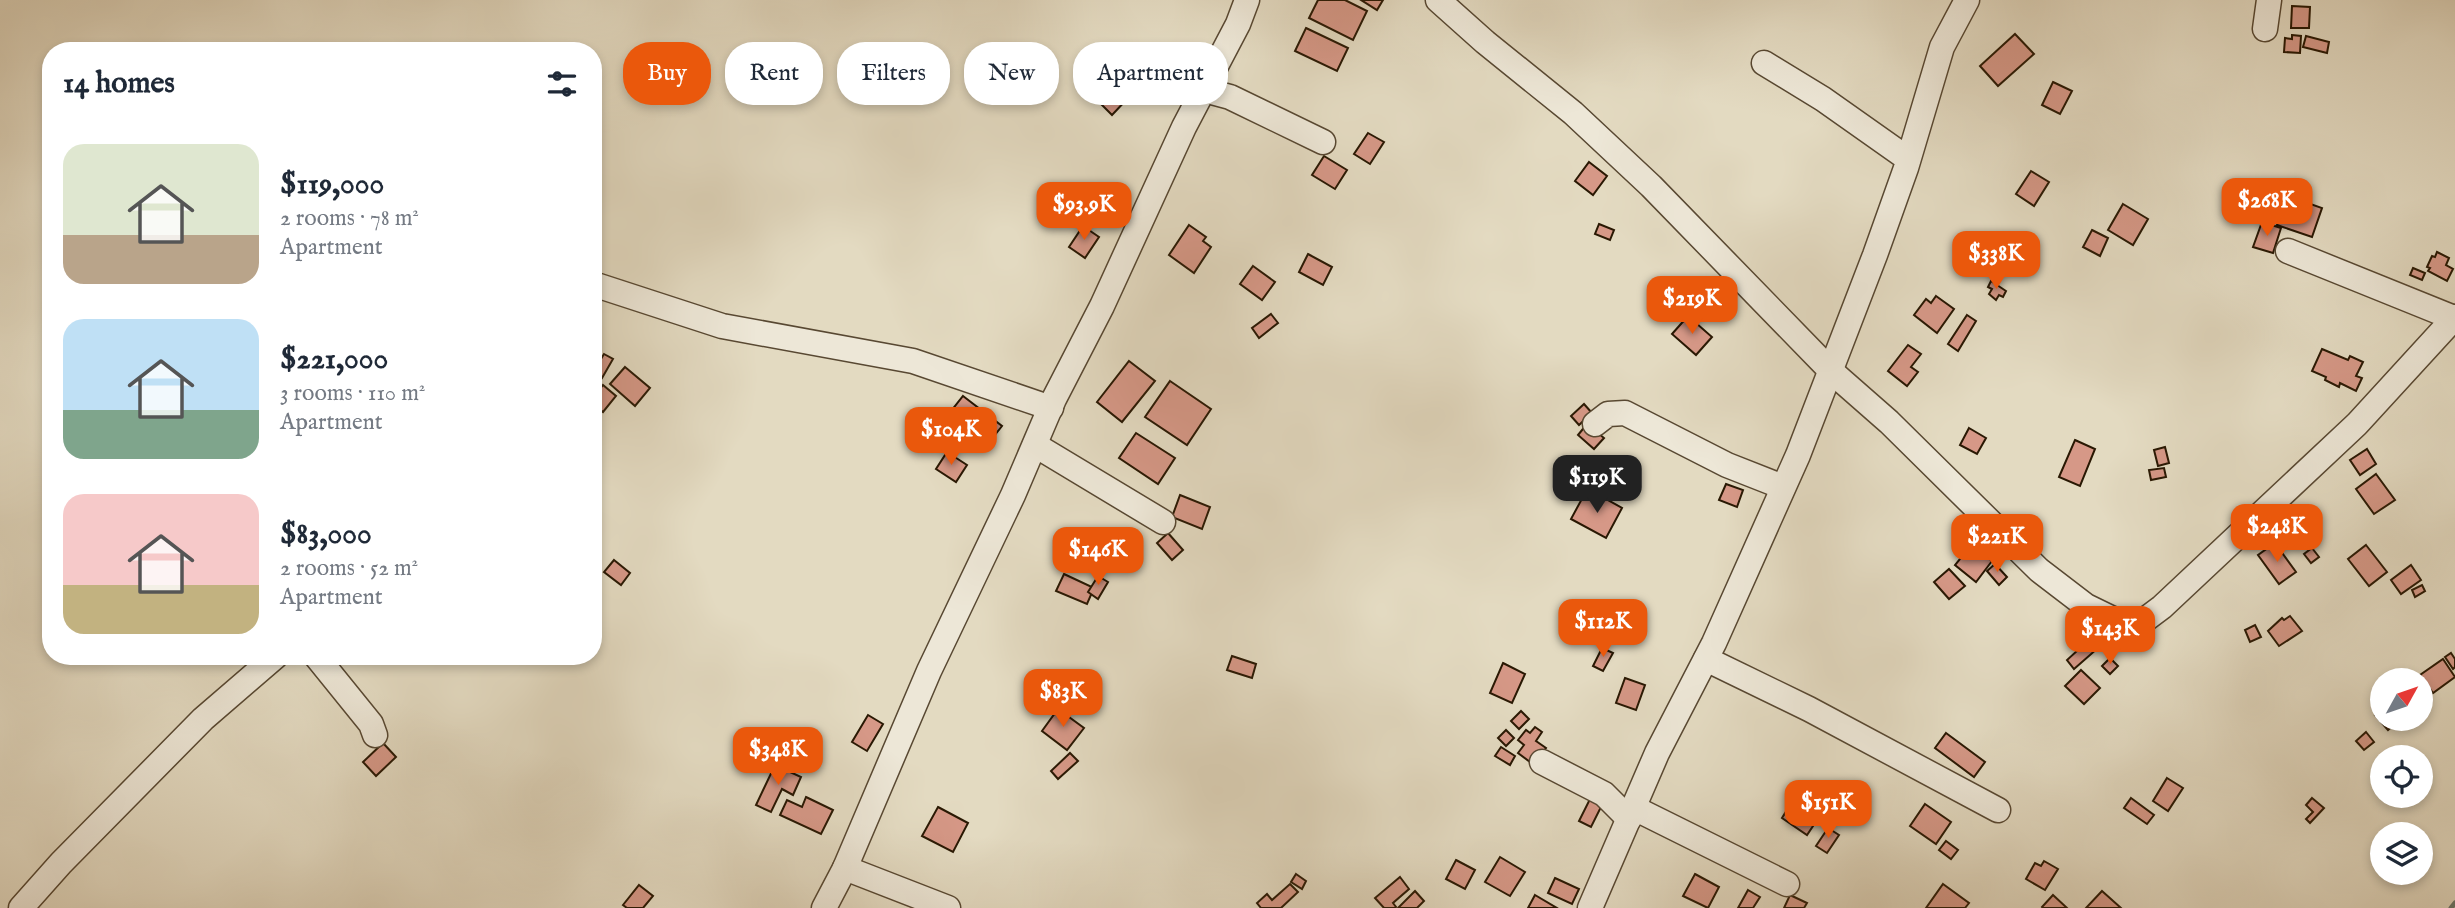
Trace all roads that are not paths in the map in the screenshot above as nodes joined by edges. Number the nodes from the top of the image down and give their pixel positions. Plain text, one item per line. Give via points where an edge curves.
1 (1247, 0) edge
2 (1438, 0) edge
3 (1967, 0) edge
4 (2269, 0) edge
5 (2265, 29) dead end
6 (1228, 43) edge
7 (1764, 63) dead end
8 (1228, 96) edge
9 (1197, 105) edge
10 (1324, 142) dead end
11 (1908, 159) junction
12 (2288, 251) dead end
13 (602, 287) edge
14 (2454, 318) edge
15 (1832, 372) junction
16 (1051, 408) junction
17 (1595, 424) dead end
18 (1035, 445) junction
19 (1783, 487) junction
20 (1163, 522) dead end
21 (1706, 659) junction
22 (266, 665) edge
23 (323, 665) edge
24 (375, 735) dead end
25 (1542, 762) dead end
26 (1998, 810) dead end
27 (1631, 813) junction
28 (845, 868) junction
29 (1787, 884) dead end
30 (21, 908) edge
31 (824, 908) edge
32 (948, 908) edge
33 (1590, 908) edge

1 - 6 street
2 - 15 street via 1573,113 1651,186
3 - 11 street via 1942,47
4 - 5 street
7 - 11 street
8 - 10 street
9 - 16 street
11 - 15 street
12 - 14 street
13 - 16 street via 722,326 913,360
14 - 15 street via 2357,424 2162,607 2142,622 2125,625 2086,606 2039,570
15 - 19 street
16 - 18 street
17 - 19 street via 1608,414 1625,413 1727,465
18 - 20 street
18 - 28 street via 929,671
19 - 21 street
21 - 26 street
21 - 27 street
22 - 30 street via 203,719
23 - 24 street
25 - 27 street
27 - 29 street
27 - 33 street
28 - 31 street
28 - 32 street

